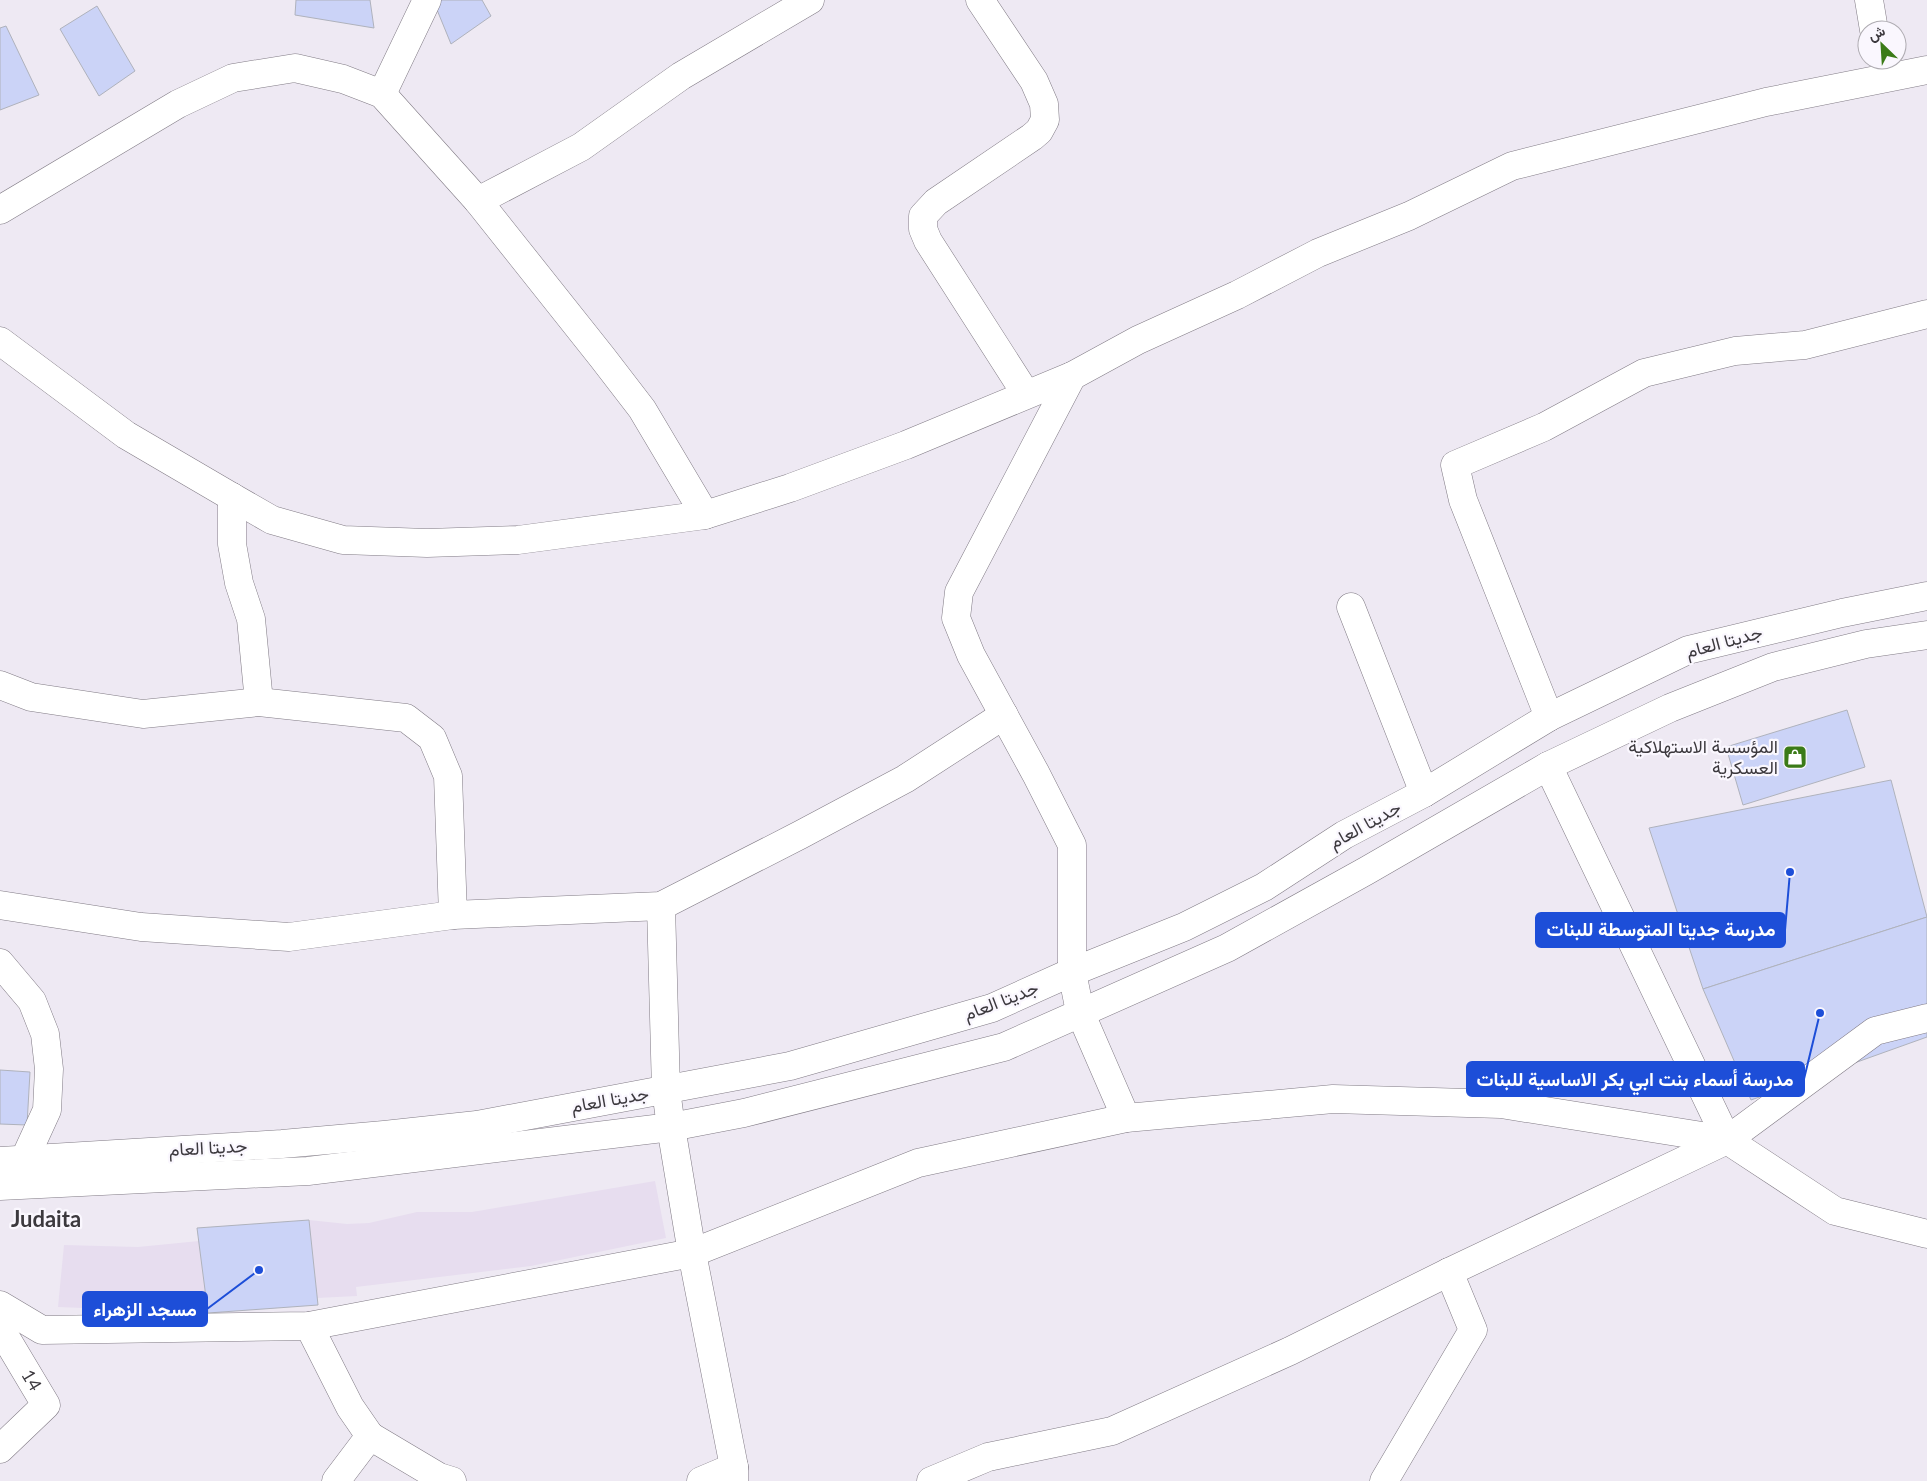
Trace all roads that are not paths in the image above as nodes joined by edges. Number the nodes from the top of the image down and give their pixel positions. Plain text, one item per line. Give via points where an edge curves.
1 (427, 0) edge
2 (810, 0) edge
3 (980, 0) edge
4 (1868, 0) edge
5 (1872, 20) edge
6 (1878, 70) edge
7 (1907, 70) edge
8 (1927, 70) edge
9 (382, 94) junction
10 (478, 201) junction
11 (0, 210) edge
12 (1927, 314) edge
13 (0, 341) edge
14 (1072, 376) junction
15 (1026, 394) junction
16 (232, 497) junction
17 (705, 515) junction
18 (1927, 596) edge
19 (1351, 607) dead end
20 (1927, 635) edge
21 (0, 685) edge
22 (259, 702) junction
23 (1004, 715) junction
24 (1549, 717) junction
25 (1548, 766) junction
26 (1424, 793) junction
27 (1344, 834) junction
28 (1366, 871) junction
29 (0, 905) edge
30 (661, 906) junction
31 (453, 915) junction
32 (0, 963) edge
33 (1072, 972) junction
34 (1080, 1012) junction
35 (1927, 1018) edge
36 (666, 1090) junction
37 (1126, 1118) junction
38 (671, 1127) junction
39 (1727, 1140) junction
40 (6, 1177) edge
41 (1927, 1234) edge
42 (692, 1253) junction
43 (1449, 1272) junction
44 (0, 1305) edge
45 (309, 1326) junction
46 (0, 1328) edge
47 (370, 1436) junction
48 (0, 1449) edge
49 (734, 1474) edge
50 (336, 1481) edge
51 (452, 1481) edge
52 (700, 1481) edge
53 (931, 1481) edge
54 (1384, 1481) edge

1 - 9 street
2 - 10 street via 681,76 581,146
3 - 15 street via 1034,82 1044,104 1044,120 1032,137 936,202 923,216 923,229 941,263
4 - 5 street
6 - 14 street via 1766,102 1512,166 1409,216 1318,253 1237,295 1138,340
7 - 8 street
9 - 10 street
9 - 11 street via 343,79 295,68 233,78 178,104
10 - 17 street via 642,410
12 - 24 street via 1805,345 1735,351 1644,373 1544,427 1455,465 1463,500
13 - 16 street via 126,435
14 - 15 street
14 - 23 street via 959,592 956,618 971,655
15 - 17 street via 906,445
16 - 17 street via 272,520 344,540 427,543 518,540
16 - 22 street via 232,544 239,583 251,619
18 - 24 street, جديتا العام via 1842,612 1688,650
19 - 26 street
20 - 25 street, جديتا العام via 1866,644 1773,667 1670,708
21 - 22 street via 31,697 144,714
22 - 31 street via 406,718 432,738 448,776
23 - 30 street via 905,779
23 - 33 street via 1072,845
24 - 26 street, جديتا العام
25 - 28 street, جديتا العام
25 - 39 street
26 - 27 street, جديتا العام
27 - 28 street
27 - 33 street, جديتا العام via 1264,887 1184,927
28 - 34 street, جديتا العام via 1227,948
29 - 31 street via 141,927 289,937
30 - 31 street
30 - 36 street
32 - 40 street via 32,1001 44,1034 49,1069 47,1110
33 - 34 street
33 - 36 street, جديتا العام via 982,1011 790,1066
34 - 37 street
34 - 38 street, جديتا العام via 1004,1047 752,1111
35 - 39 street via 1875,1031
36 - 38 street
36 - 40 street, جديتا العام via 477,1125 282,1144
37 - 39 street via 1333,1099 1491,1104
37 - 42 street via 918,1163
38 - 40 street, جديتا العام via 308,1171
38 - 42 street
39 - 41 street via 1835,1211
39 - 43 street
42 - 45 street
42 - 49 street
43 - 53 street via 1290,1351 1112,1431 988,1457
43 - 54 street via 1473,1330
44 - 45 street via 42,1330
45 - 47 street via 350,1407
46 - 48 street, 14 via 46,1405
47 - 50 street
47 - 51 street via 439,1477
49 - 52 street

